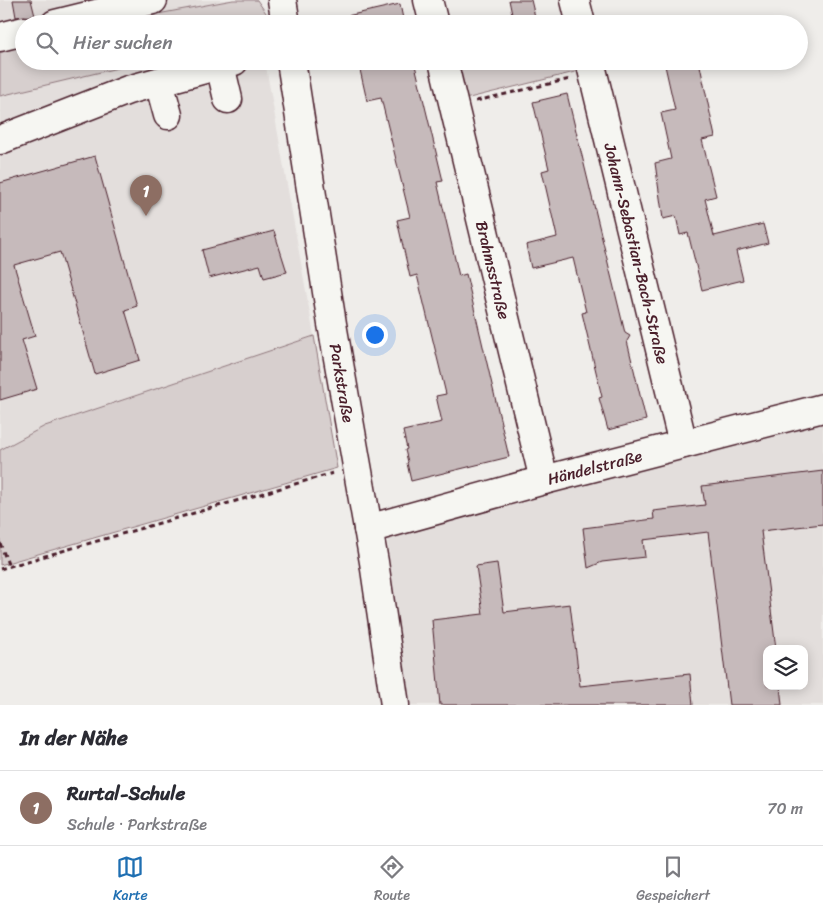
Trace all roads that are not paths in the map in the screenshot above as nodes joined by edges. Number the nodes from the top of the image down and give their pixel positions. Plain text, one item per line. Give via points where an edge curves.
1 (428, 0) edge
2 (575, 0) edge
3 (143, 1) edge
4 (89, 15) edge
5 (432, 15) edge
6 (579, 15) edge
7 (15, 33) edge
8 (0, 37) edge
9 (202, 70) edge
10 (227, 70) edge
11 (292, 70) edge
12 (445, 70) edge
13 (593, 70) edge
14 (159, 82) junction
15 (228, 99) dead end
16 (168, 116) dead end
17 (0, 140) edge
18 (823, 408) edge
19 (683, 444) junction
20 (544, 480) junction
21 (368, 528) junction
22 (395, 705) edge

1 - 5 street
2 - 6 street
3 - 4 street
7 - 8 street
9 - 14 street
10 - 15 street
11 - 21 street, Parkstraße
12 - 20 street, Brahmsstraße
13 - 19 street, Johann-Sebastian-Bach-Straße
14 - 16 street
14 - 17 street via 128,90
18 - 19 street, Händelstraße
19 - 20 street, Händelstraße
20 - 21 street, Händelstraße
21 - 22 street, Parkstraße

